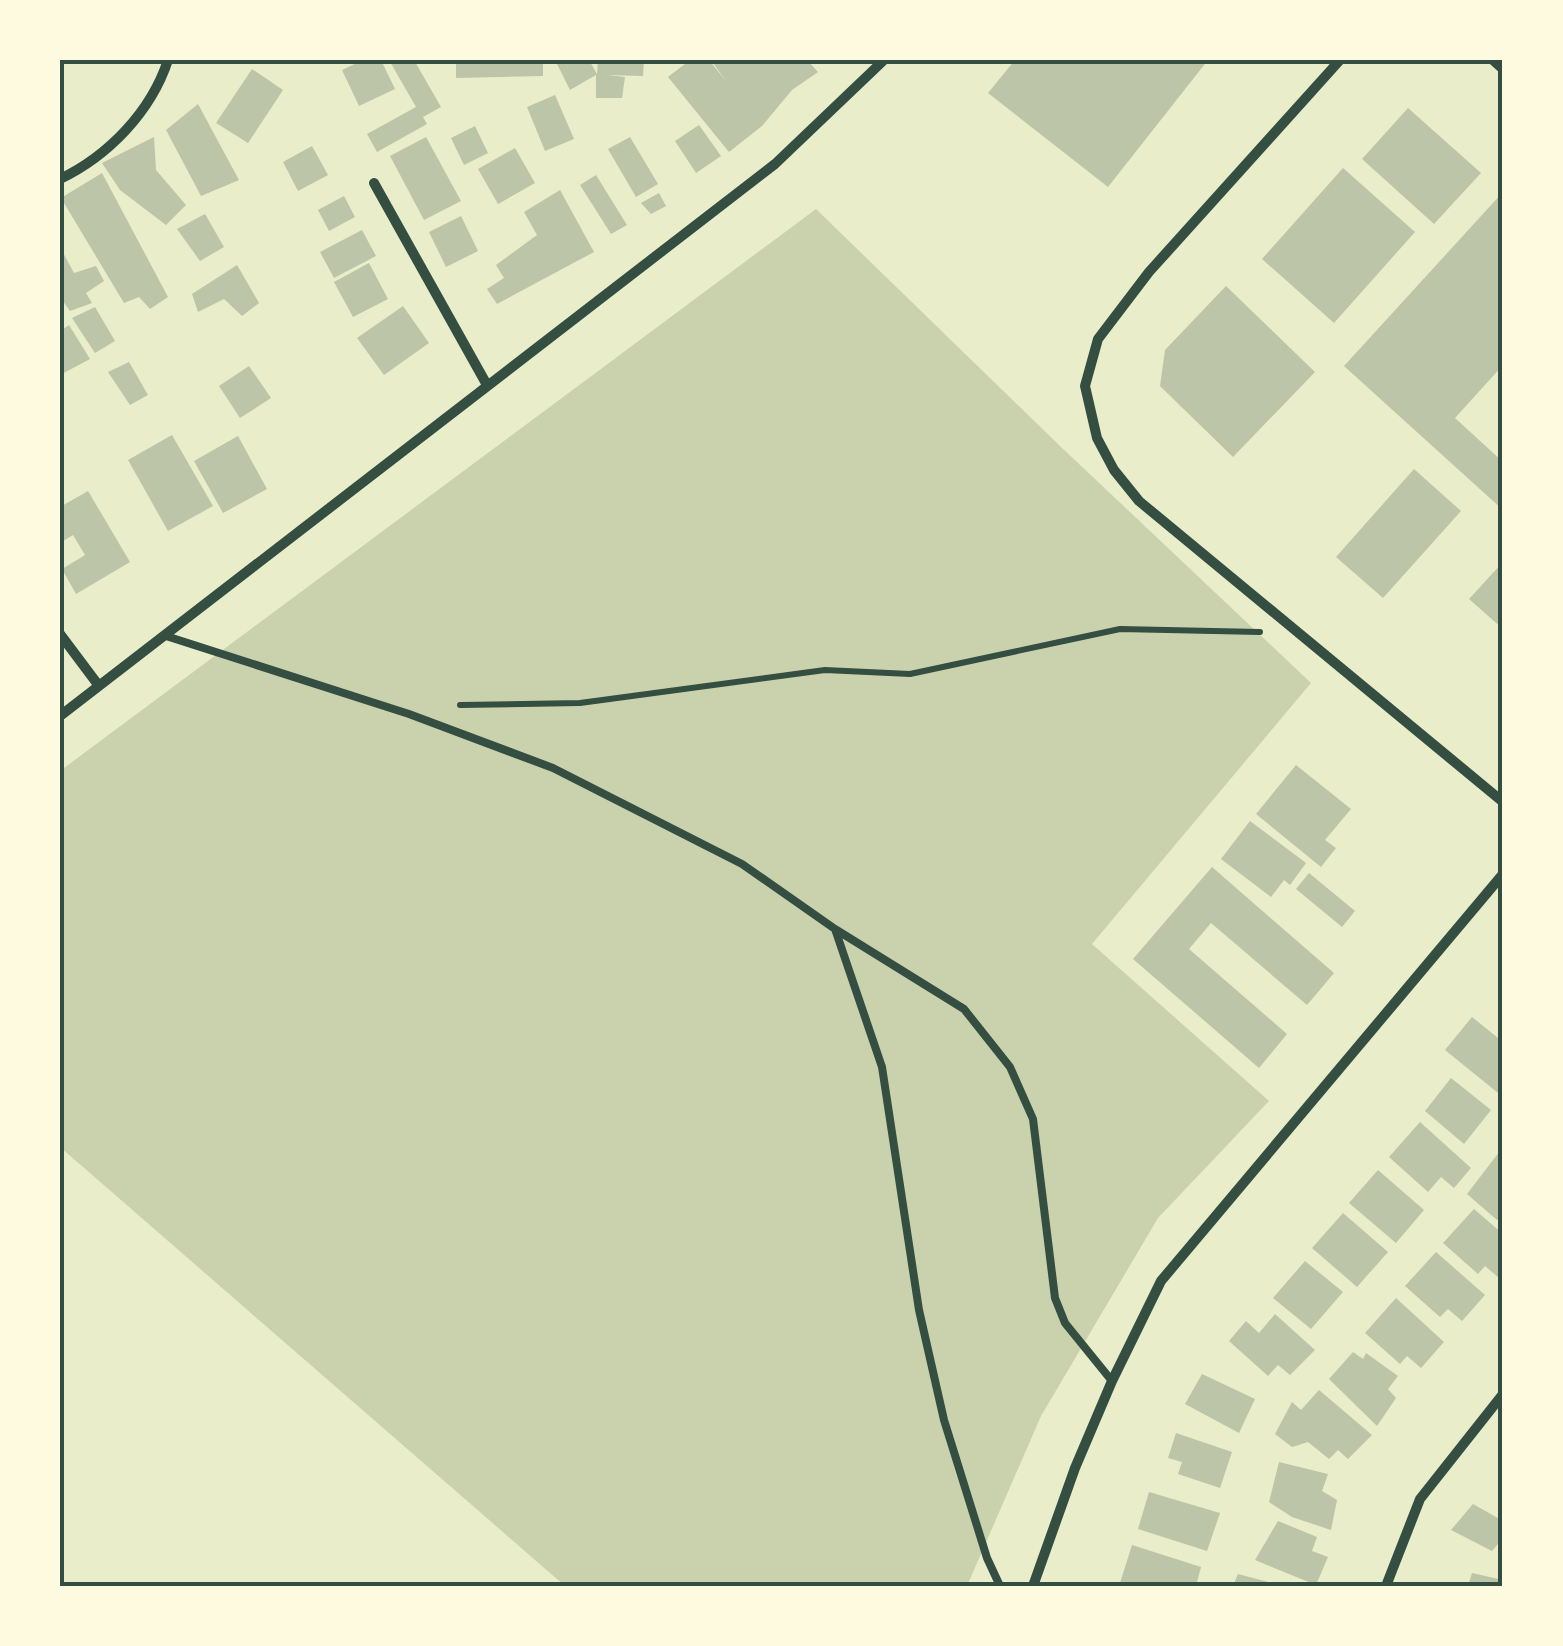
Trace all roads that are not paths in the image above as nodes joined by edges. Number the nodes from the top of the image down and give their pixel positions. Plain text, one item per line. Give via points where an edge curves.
1 (168, 60) edge
2 (884, 60) edge
3 (1340, 60) edge
4 (1493, 60) edge
5 (1503, 69) edge
6 (60, 179) edge
7 (374, 183) dead end
8 (488, 385) junction
9 (60, 634) edge
10 (166, 636) junction
11 (99, 686) junction
12 (60, 716) edge
13 (1503, 802) edge
14 (1503, 874) edge
15 (835, 930) junction
16 (1112, 1381) junction
17 (1503, 1394) edge
18 (1000, 1586) edge
19 (1033, 1586) edge
20 (1386, 1586) edge

1 - 6 street via 117,142
2 - 8 street via 775,164
3 - 13 street via 1149,272 1098,339 1085,386 1097,438 1139,502
4 - 5 street
7 - 8 street
8 - 10 street
9 - 11 street
10 - 11 street
10 - 15 lane via 553,768 742,864
11 - 12 street
14 - 16 street via 1161,1281
15 - 16 lane via 964,1008 1010,1067 1033,1119 1055,1298 1065,1323
15 - 18 lane via 882,1067 919,1310 944,1420
16 - 19 street
17 - 20 street via 1420,1499

